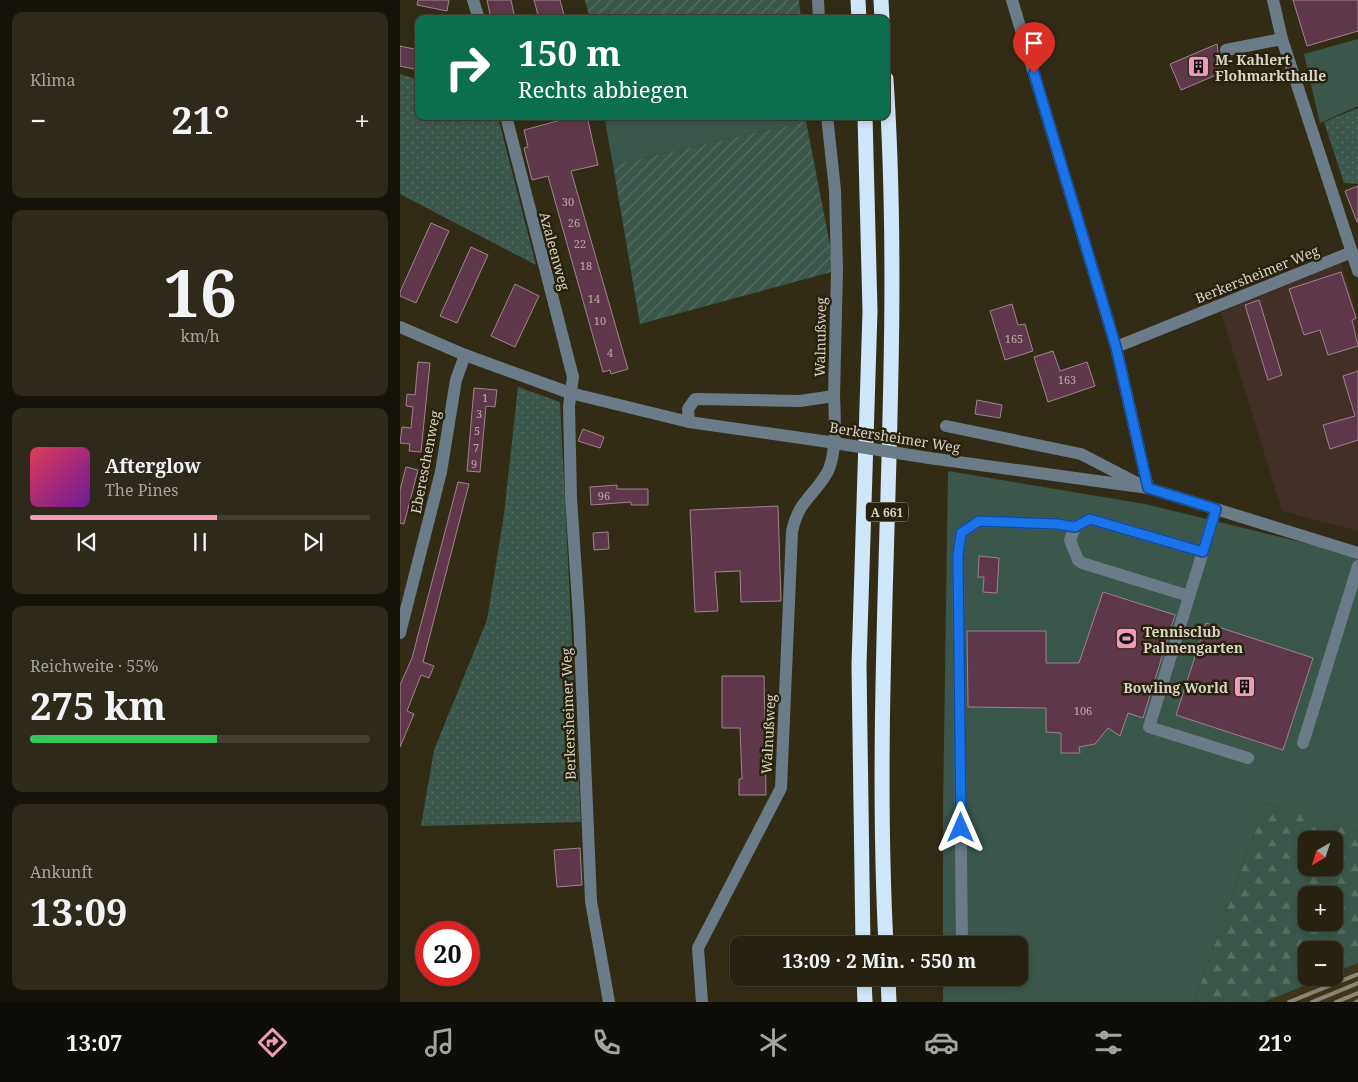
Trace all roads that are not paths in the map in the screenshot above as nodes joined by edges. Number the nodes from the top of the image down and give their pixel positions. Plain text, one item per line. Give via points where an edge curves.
1 (473, 0) edge
2 (818, 0) edge
3 (858, 0) edge
4 (881, 0) edge
5 (1012, 0) edge
6 (1273, 0) edge
7 (478, 15) edge
8 (819, 15) edge
9 (859, 15) edge
10 (882, 15) edge
11 (1282, 39) junction
12 (1226, 50) dead end
13 (507, 120) edge
14 (828, 120) edge
15 (865, 120) edge
16 (889, 120) edge
17 (1352, 252) junction
18 (1358, 270) edge
19 (400, 327) edge
20 (1116, 347) junction
21 (465, 355) junction
22 (570, 394) junction
23 (834, 396) junction
24 (689, 422) junction
25 (946, 426) dead end
26 (1148, 488) junction
27 (1216, 509) junction
28 (1075, 527) junction
29 (1203, 552) junction
30 (1358, 553) edge
31 (1358, 566) edge
32 (1189, 596) junction
33 (400, 633) edge
34 (1303, 743) dead end
35 (1248, 758) dead end
36 (863, 936) edge
37 (886, 936) edge
38 (962, 936) edge
39 (865, 986) edge
40 (888, 986) edge
41 (609, 1002) edge
42 (702, 1002) edge
43 (866, 1002) edge
44 (889, 1002) edge

1 - 7 street
2 - 8 street
3 - 9 highway
4 - 10 highway
5 - 20 street
6 - 11 street
11 - 12 street
11 - 17 street
13 - 22 street, Azaleenweg via 573,377
14 - 23 street, Walnußweg via 835,190 837,270
15 - 36 highway, A 661 via 870,311 859,665
16 - 37 highway, A 661 via 892,315 883,656
17 - 18 street
17 - 20 street, Berkersheimer Weg
19 - 21 street, Berkersheimer Weg
20 - 26 street
21 - 22 street, Berkersheimer Weg
21 - 33 street, Ebereschenweg via 456,380 441,472
22 - 24 street, Berkersheimer Weg
22 - 41 street, Berkersheimer Weg via 571,498 591,901
23 - 24 street, Walnußweg via 800,401 695,399 688,410
23 - 42 street, Walnußweg via 831,458 826,474 797,512 792,532 781,788 698,948
24 - 26 street, Berkersheimer Weg, bridge
25 - 26 street via 1081,454
26 - 27 street, Berkersheimer Weg
27 - 29 street
27 - 30 street, Berkersheimer Weg
28 - 29 street via 1090,519
28 - 32 street via 1070,544 1082,563
28 - 38 street via 979,521 961,533 958,556
29 - 32 street
31 - 34 street
32 - 35 street via 1149,727
39 - 43 highway
40 - 44 highway

